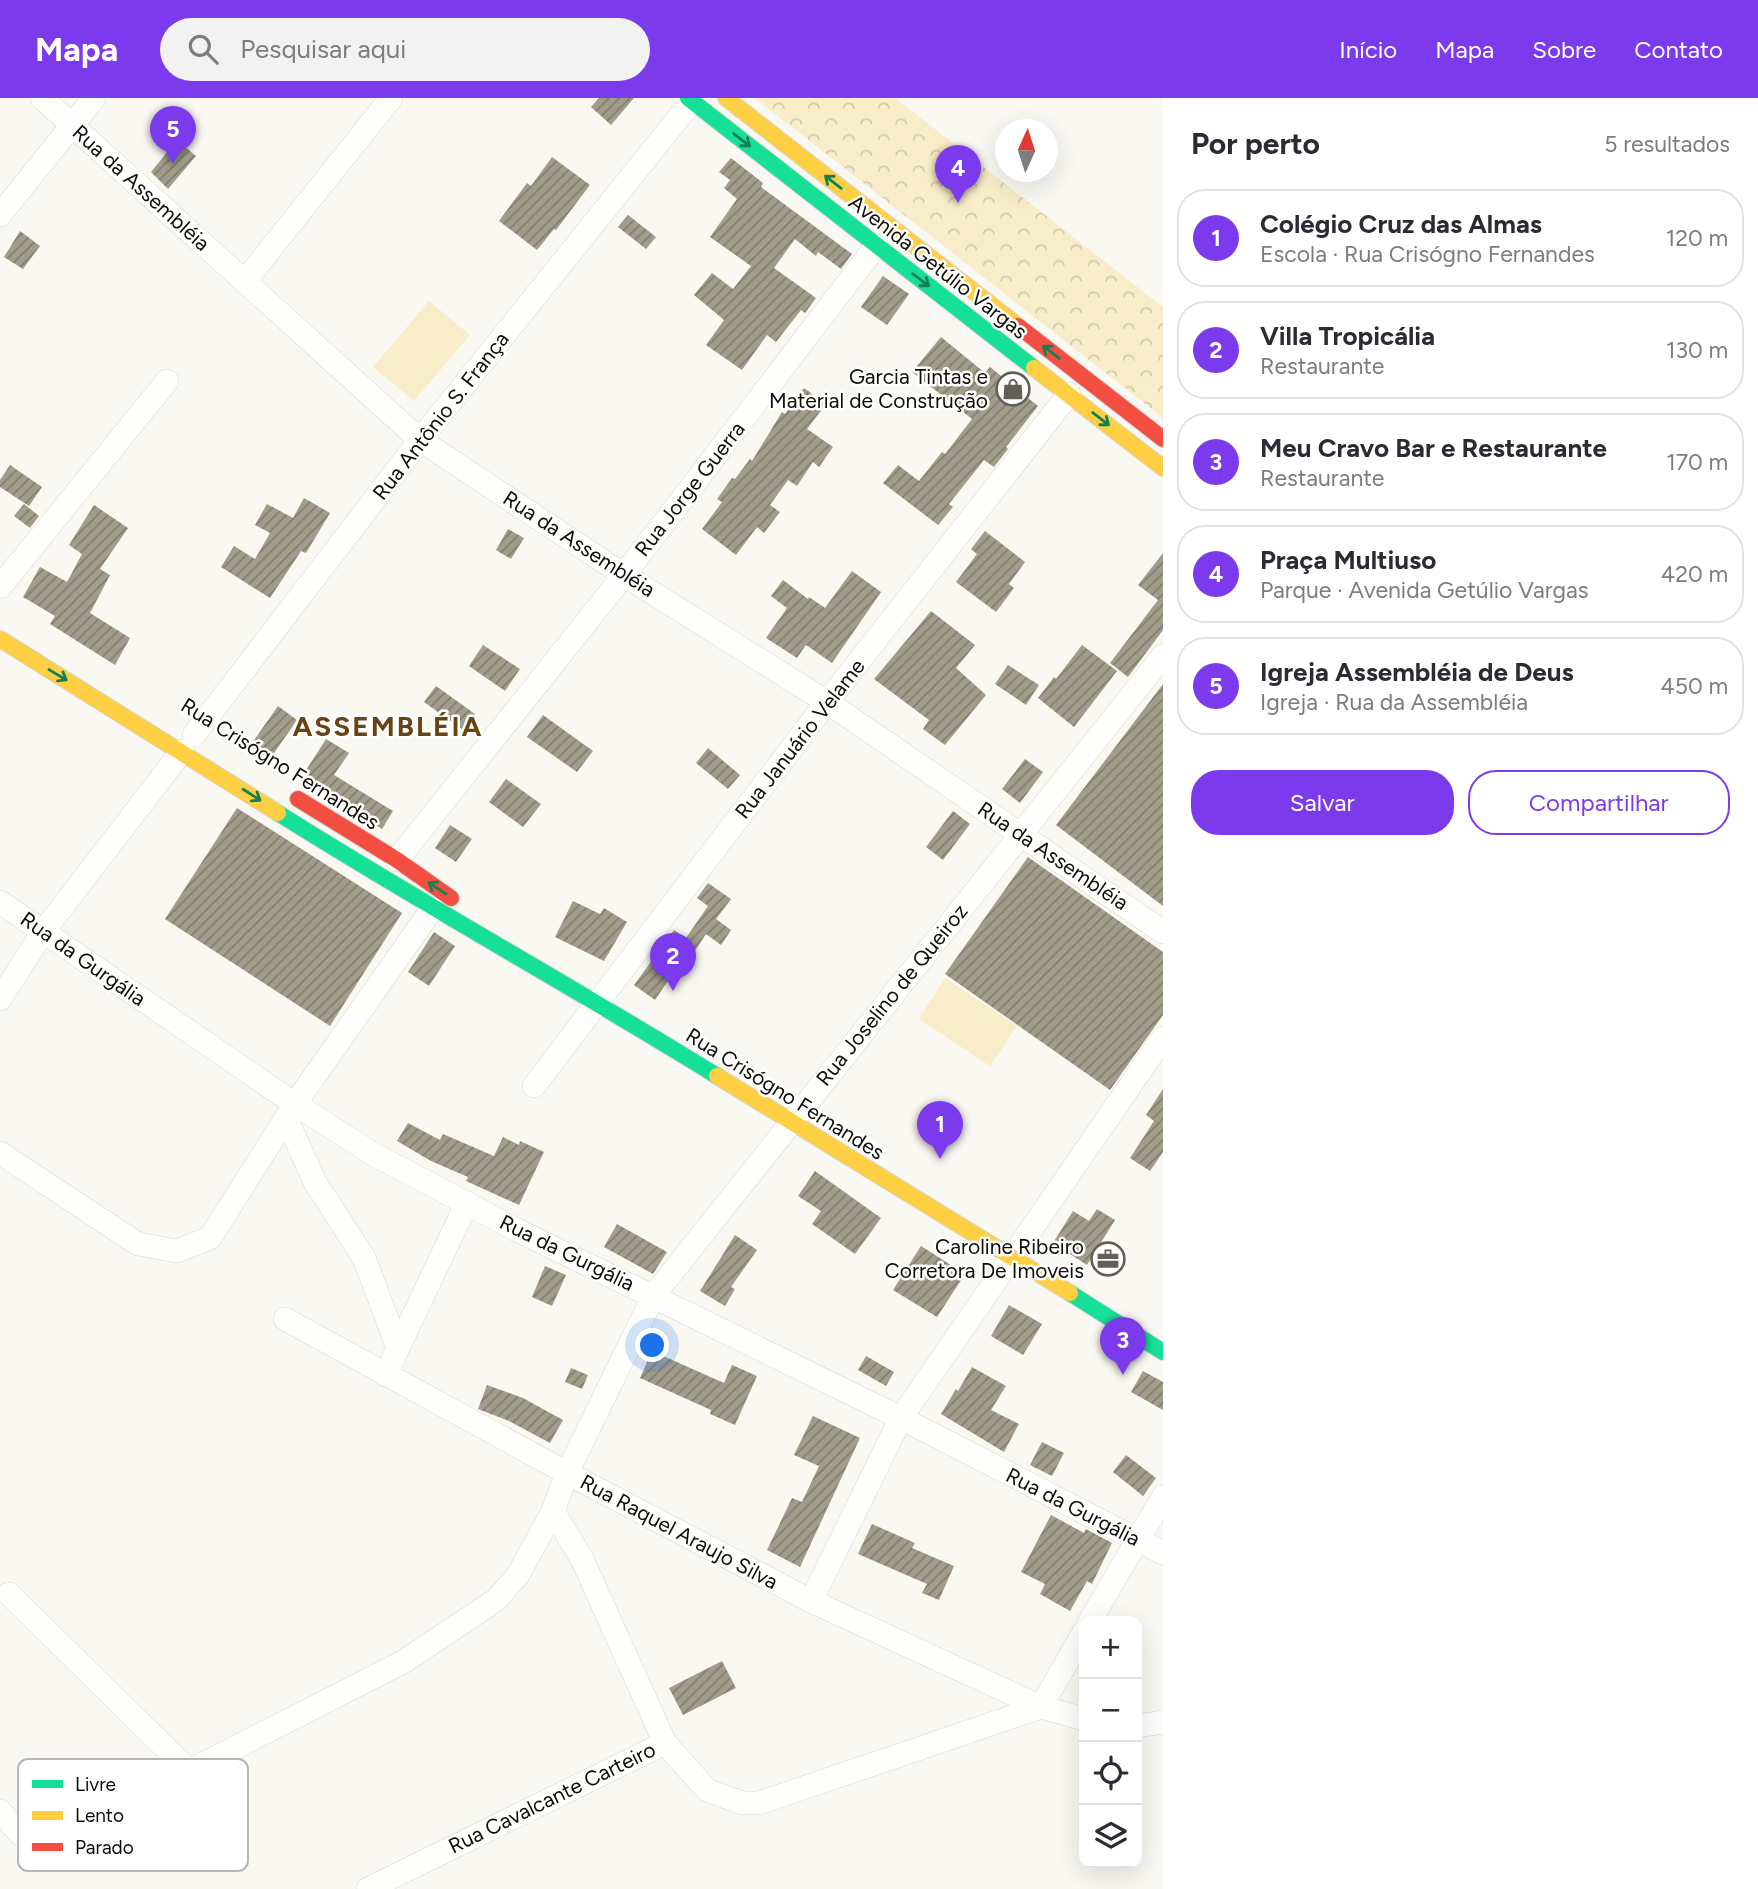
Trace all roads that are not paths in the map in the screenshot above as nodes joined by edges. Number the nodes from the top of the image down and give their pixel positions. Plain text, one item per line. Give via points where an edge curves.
1 (41, 98) edge
2 (94, 98) edge
3 (391, 98) edge
4 (726, 98) edge
5 (690, 99) edge
6 (72, 126) junction
7 (0, 215) edge
8 (876, 246) junction
9 (246, 281) junction
10 (167, 381) dead end
11 (1069, 394) junction
12 (1163, 439) edge
13 (421, 440) junction
14 (1163, 468) edge
15 (624, 575) junction
16 (0, 586) edge
17 (0, 639) edge
18 (1163, 656) edge
19 (827, 702) junction
20 (191, 739) junction
21 (289, 794) dead end
22 (1021, 834) junction
23 (397, 860) junction
24 (0, 902) edge
25 (432, 909) junction
26 (43, 932) junction
27 (1163, 932) edge
28 (527, 962) junction
29 (0, 999) edge
30 (599, 1003) junction
31 (1163, 1038) edge
32 (534, 1086) dead end
33 (291, 1111) junction
34 (790, 1122) junction
35 (0, 1153) edge
36 (467, 1203) junction
37 (1011, 1255) junction
38 (654, 1295) junction
39 (285, 1319) dead end
40 (398, 1348) junction
41 (1163, 1352) edge
42 (386, 1375) junction
43 (901, 1418) junction
44 (567, 1473) junction
45 (1163, 1497) edge
46 (553, 1511) junction
47 (1137, 1540) junction
48 (1163, 1553) edge
49 (9, 1594) dead end
50 (811, 1601) junction
51 (1093, 1616) edge
52 (1079, 1641) edge
53 (1041, 1706) junction
54 (1079, 1717) edge
55 (1163, 1722) edge
56 (1142, 1725) edge
57 (665, 1743) junction
58 (177, 1759) edge
59 (211, 1759) edge
60 (0, 1811) edge
61 (18, 1832) edge
62 (368, 1889) edge

1 - 6 street, Rua da Assembléia
2 - 6 street
3 - 9 street
12 -> 4 street, Avenida Getúlio Vargas
5 -> 8 street, Avenida Getúlio Vargas
5 - 13 street, Rua Antônio S. França
6 - 7 street
6 - 9 street, Rua da Assembléia
8 -> 11 street, Avenida Getúlio Vargas
8 - 15 street, Rua Jorge Guerra
9 - 13 street, Rua da Assembléia
10 - 16 street
11 -> 14 street, Avenida Getúlio Vargas
11 - 19 street, Rua Januário Velame
13 - 15 street, Rua da Assembléia
13 - 20 street, Rua Antônio S. França
15 - 19 street, Rua da Assembléia
15 - 23 street, Rua Jorge Guerra
17 -> 20 street, Rua Crisógno Fernandes
18 - 22 street, Rua Joselino de Queiroz
19 - 22 street, Rua da Assembléia
19 - 30 street, Rua Januário Velame
20 -> 25 street, Rua Crisógno Fernandes
20 - 26 street, Rua Antônio S. França
21 - 23 street, Rua Crisógno Fernandes
22 - 27 street, Rua da Assembléia
22 - 34 street, Rua Joselino de Queiroz
28 -> 23 street, Rua Crisógno Fernandes via 480,919
24 - 26 street, Rua da Gurgália
25 - 28 street, Rua Crisógno Fernandes
25 - 33 street
26 - 29 street, Rua Antônio S. França
26 - 33 street, Rua da Gurgália
28 - 30 street, Rua Crisógno Fernandes
30 - 32 street, Rua Januário Velame
30 - 34 street, Rua Crisógno Fernandes
31 - 37 street
33 - 35 street via 210,1238 177,1251 138,1244
33 - 36 street, Rua da Gurgália
33 - 40 street via 315,1182 364,1258
34 - 37 street, Rua Crisógno Fernandes
34 - 38 street, Rua Joselino de Queiroz
36 - 38 street, Rua da Gurgália
36 - 40 street
37 - 41 street, Rua Crisógno Fernandes
37 - 43 street
38 - 43 street, Rua da Gurgália
38 - 44 street, Rua Joselino de Queiroz
39 - 42 street, Rua Raquel Araujo Silva
40 - 42 street
42 - 44 street, Rua Raquel Araujo Silva
43 - 47 street, Rua da Gurgália
43 - 50 street
44 - 46 street, Rua Joselino de Queiroz
44 - 50 street, Rua Raquel Araujo Silva
45 - 47 street
46 - 57 street via 582,1559
46 - 59 street, Rua Joselino de Queiroz via 518,1575 496,1600 403,1662
47 - 48 street, Rua da Gurgália
47 - 51 street
49 - 58 street
50 - 53 street, Rua Raquel Araujo Silva
52 - 53 street
53 - 54 street, Rua Raquel Araujo Silva
53 - 57 street, Rua Cavalcante Carteiro via 759,1803 742,1803 707,1790
55 - 56 street
57 - 62 street, Rua Cavalcante Carteiro
60 - 61 street, Rua Joselino de Queiroz

